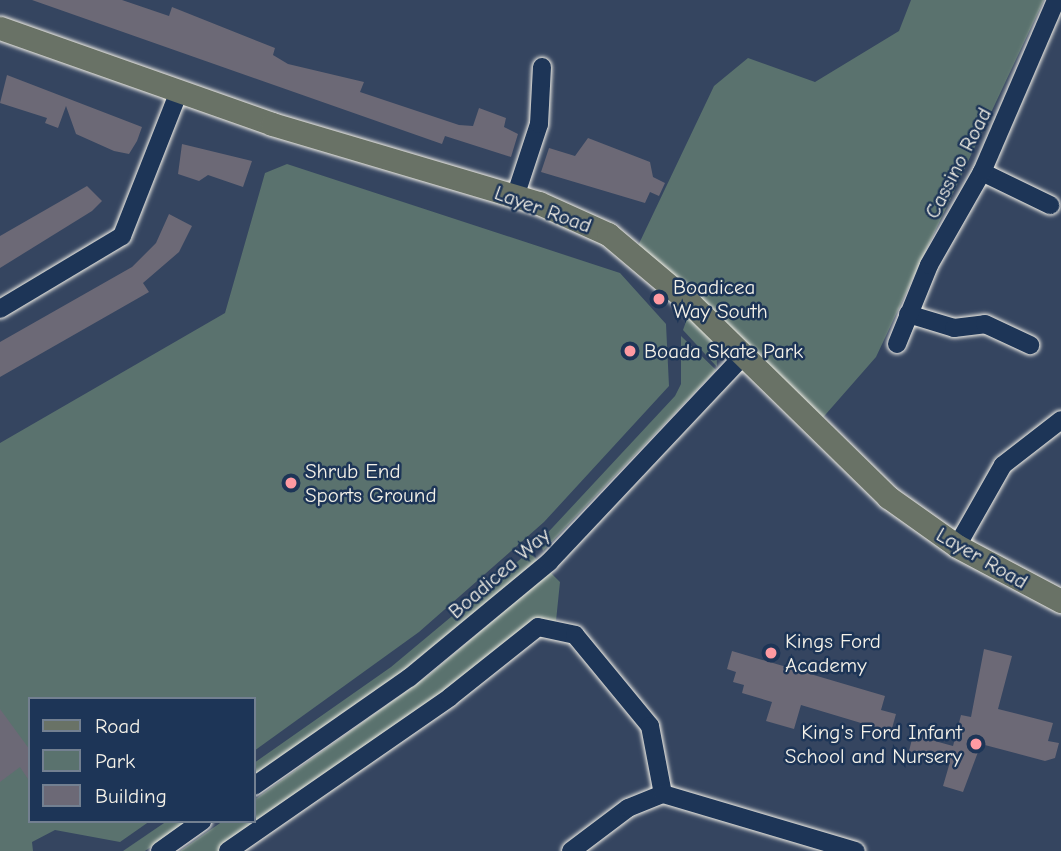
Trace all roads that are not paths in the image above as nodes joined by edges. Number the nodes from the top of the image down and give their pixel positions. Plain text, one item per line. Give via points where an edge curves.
1 (1056, 0) edge
2 (0, 28) edge
3 (1054, 36) edge
4 (542, 67) dead end
5 (179, 91) junction
6 (982, 172) junction
7 (516, 197) junction
8 (1050, 205) dead end
9 (0, 309) edge
10 (908, 314) junction
11 (897, 344) dead end
12 (1030, 345) dead end
13 (742, 357) junction
14 (1061, 420) edge
15 (957, 546) junction
16 (1061, 601) edge
17 (256, 785) edge
18 (663, 794) junction
19 (199, 823) edge
20 (847, 850) edge
21 (160, 851) edge
22 (228, 851) edge
23 (571, 851) edge

1 - 3 street, Cassino Road
2 - 5 main road, Layer Road
3 - 6 street, Cassino Road
4 - 7 street via 539,124
5 - 7 main road, Layer Road
5 - 9 street via 122,236
6 - 8 street
6 - 10 street, Cassino Road
7 - 13 main road, Layer Road via 576,217 635,252
10 - 11 street, Cassino Road
10 - 12 street via 954,328 985,324
13 - 15 main road, Layer Road via 834,451
13 - 17 street, Boadicea Way via 549,562 409,678
14 - 15 street via 1003,465
15 - 16 main road, Layer Road
18 - 20 street
18 - 22 street via 658,747 645,719 575,635 538,627 450,697
18 - 23 street via 628,808
19 - 21 street

